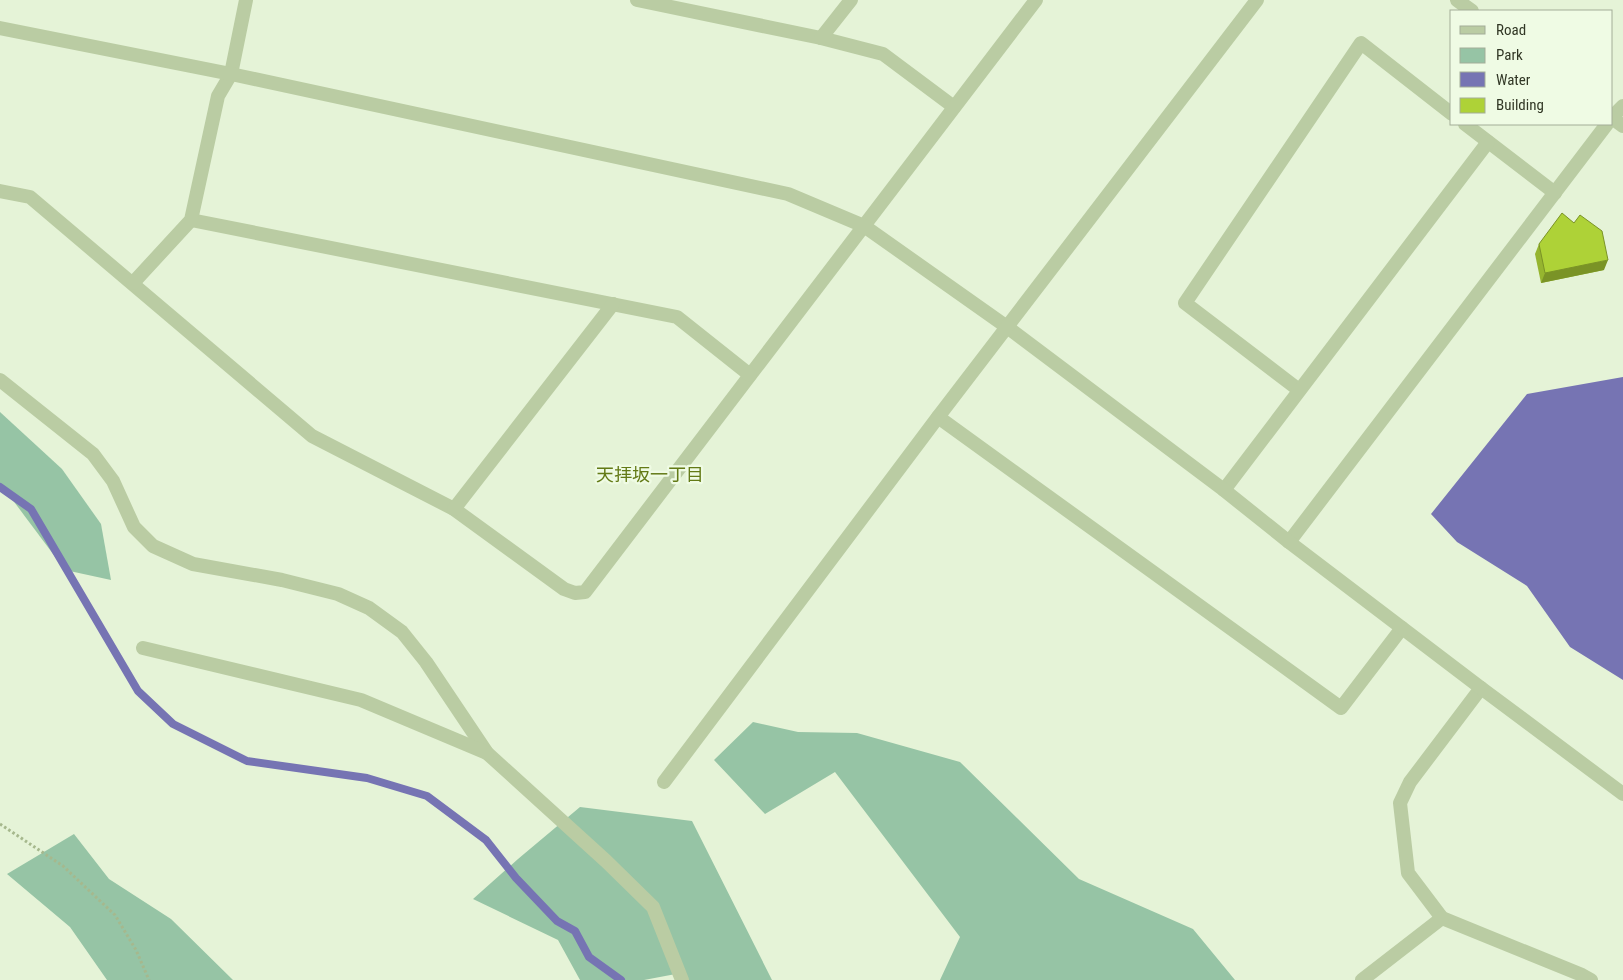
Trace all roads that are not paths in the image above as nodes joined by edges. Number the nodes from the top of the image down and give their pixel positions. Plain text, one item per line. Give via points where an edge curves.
1 (246, 0) edge
2 (637, 0) edge
3 (851, 0) edge
4 (1036, 0) edge
5 (1257, 0) edge
6 (1457, 0) edge
7 (670, 3) edge
8 (1471, 10) edge
9 (0, 28) edge
10 (821, 38) junction
11 (232, 74) junction
12 (1623, 106) edge
13 (954, 107) junction
14 (1450, 112) edge
15 (1613, 116) edge
16 (1613, 118) edge
17 (1466, 125) edge
18 (1606, 125) edge
19 (1623, 126) edge
20 (1488, 142) junction
21 (0, 191) edge
22 (1555, 193) junction
23 (191, 220) junction
24 (864, 226) junction
25 (133, 283) junction
26 (613, 304) junction
27 (1007, 326) junction
28 (750, 375) junction
29 (0, 380) edge
30 (1299, 390) junction
31 (938, 417) junction
32 (1224, 490) junction
33 (454, 509) junction
34 (1289, 542) junction
35 (1402, 628) junction
36 (143, 648) dead end
37 (1481, 688) junction
38 (487, 753) junction
39 (664, 782) dead end
40 (1623, 794) edge
41 (1442, 918) junction
42 (1584, 978) edge
43 (682, 980) edge
44 (1362, 980) edge

1 - 11 street
2 - 7 street
3 - 10 street
4 - 13 street
5 - 27 street
6 - 8 street
7 - 10 street
9 - 11 street
10 - 13 street via 883,54
11 - 23 street via 218,96
11 - 24 street via 788,194
12 - 15 street
13 - 24 street
14 - 30 street via 1361,43 1185,303
16 - 19 street
17 - 20 street
18 - 22 street
20 - 22 street
20 - 30 street
21 - 25 street via 30,197
22 - 34 street
23 - 25 street
23 - 26 street
24 - 27 street
24 - 28 street
25 - 33 street via 312,436
26 - 28 street via 677,317
26 - 33 street
27 - 31 street
27 - 32 street
28 - 33 street via 585,592 564,589
29 - 38 street via 93,454 113,481 134,527 152,546 193,564 338,594 369,608 402,632
30 - 32 street
31 - 35 street via 1341,708
31 - 39 street
32 - 34 street
34 - 35 street
35 - 37 street
36 - 38 street via 361,700
37 - 40 street
37 - 41 street via 1410,782 1400,803 1408,873
38 - 43 street via 653,907
41 - 42 street
41 - 44 street

